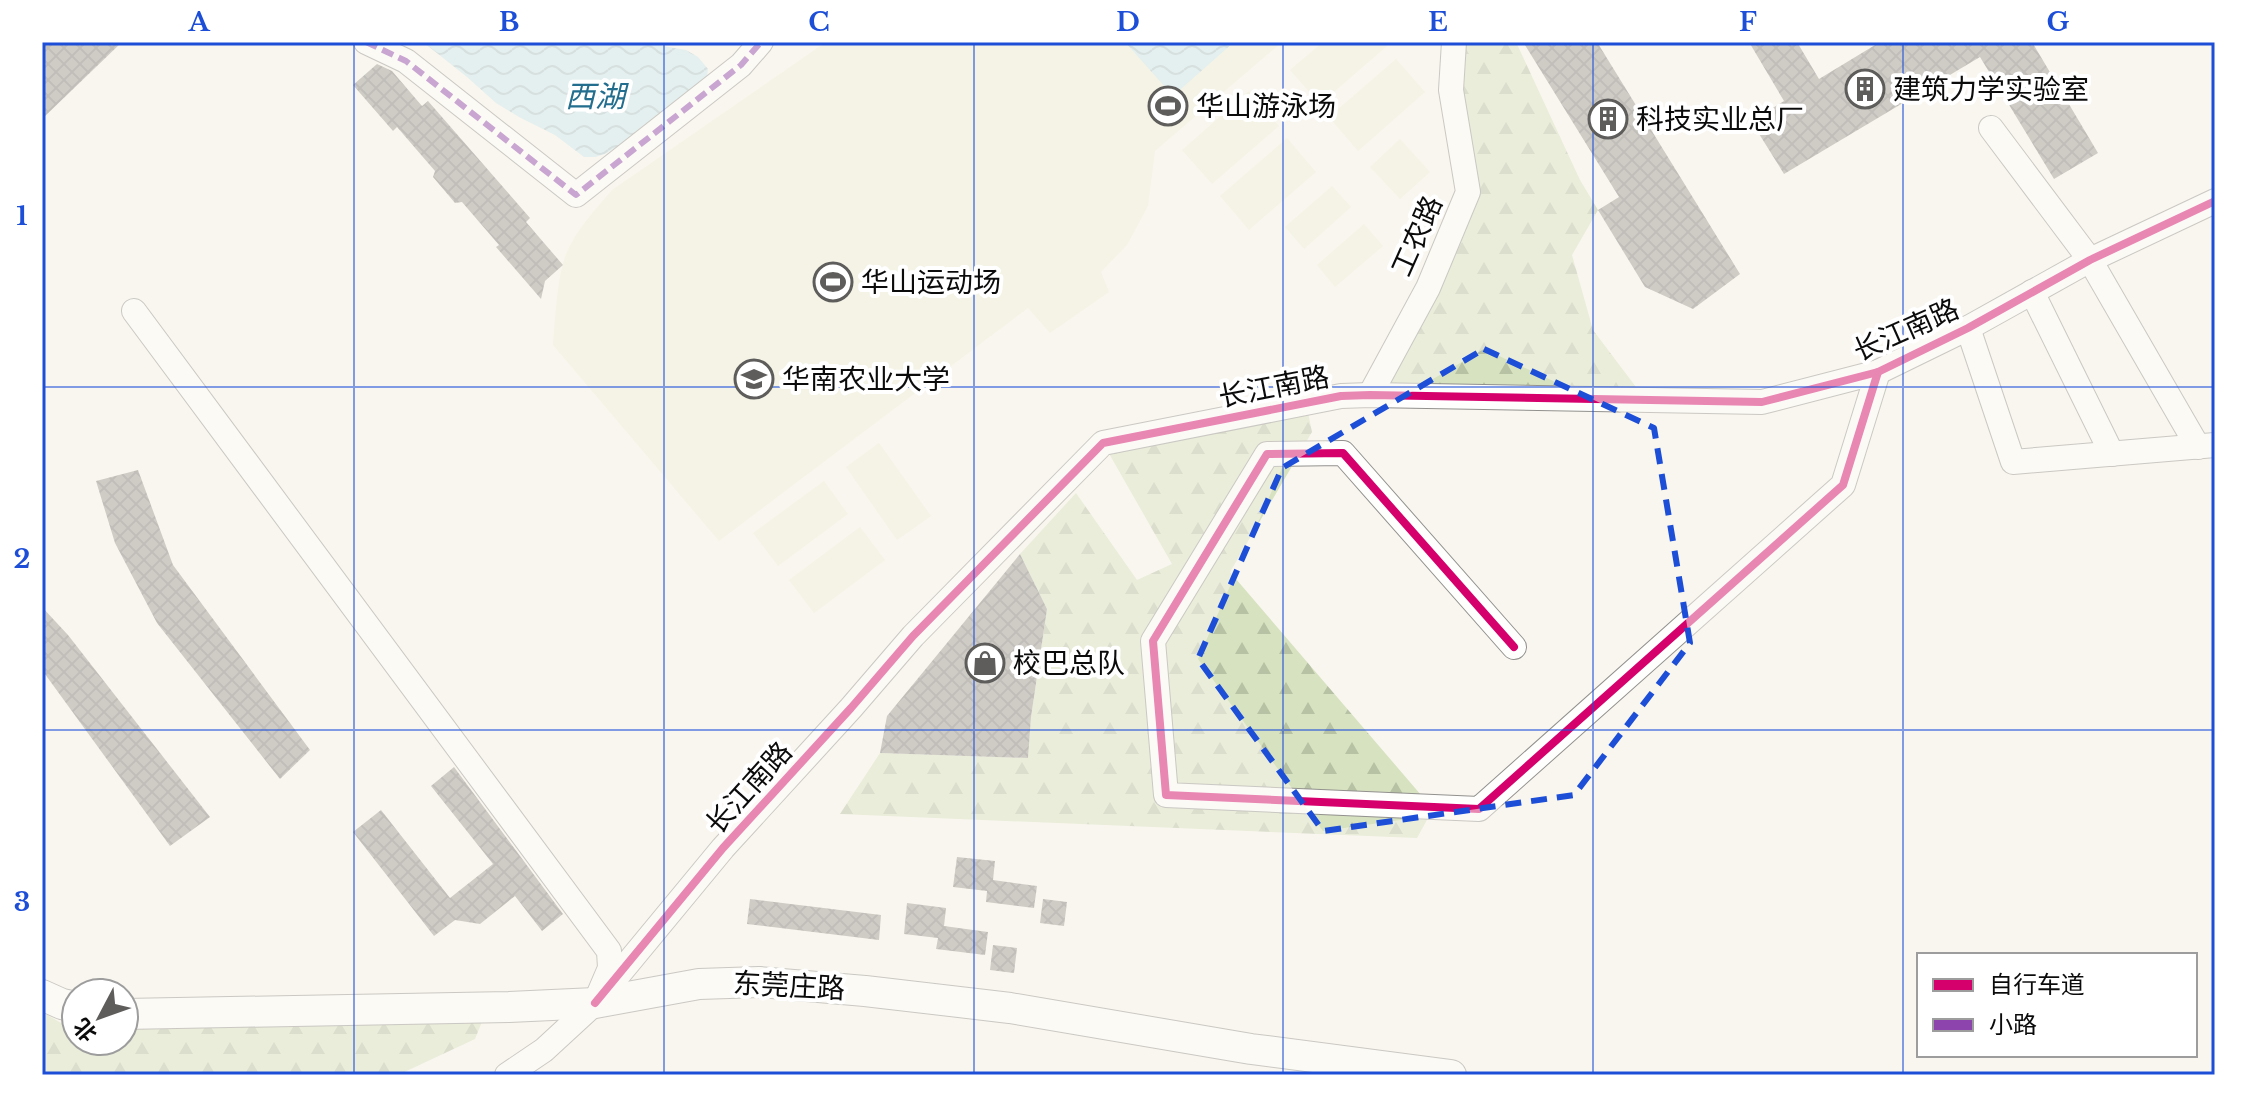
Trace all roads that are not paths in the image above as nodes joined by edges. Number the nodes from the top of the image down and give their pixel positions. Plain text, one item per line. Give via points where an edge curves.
1 (366, 42) edge
2 (761, 42) edge
3 (1454, 42) edge
4 (1991, 128) dead end
5 (2215, 201) edge
6 (2090, 260) junction
7 (2032, 292) junction
8 (134, 311) dead end
9 (1968, 328) junction
10 (1878, 372) junction
11 (1370, 395) junction
12 (2206, 446) edge
13 (2112, 454) junction
14 (1514, 647) dead end
15 (595, 1003) junction
16 (140, 1014) edge
17 (507, 1075) edge
18 (1451, 1075) edge

1 - 2 street via 406,61 576,195 741,65
3 - 11 street, 工农路 via 1451,90 1468,192 1428,288
4 - 6 street
5 - 6 street, 长江南路
6 - 7 street, 长江南路
6 - 12 street
7 - 9 street, 长江南路
7 - 13 street
8 - 15 street via 609,951 610,968
9 - 10 street, 长江南路
9 - 13 street via 2013,462
10 - 11 street, 长江南路 via 1762,402
10 - 14 street via 1843,485 1479,809 1166,795 1153,641 1267,454 1343,453
11 - 15 street, 长江南路 via 1341,396 1103,443 913,636 723,848
12 - 13 street
15 - 16 street, 东莞庄路
15 - 17 street, 长江南路 via 544,1050
15 - 18 street, 东莞庄路 via 699,984 800,984 1010,1008 1251,1049

